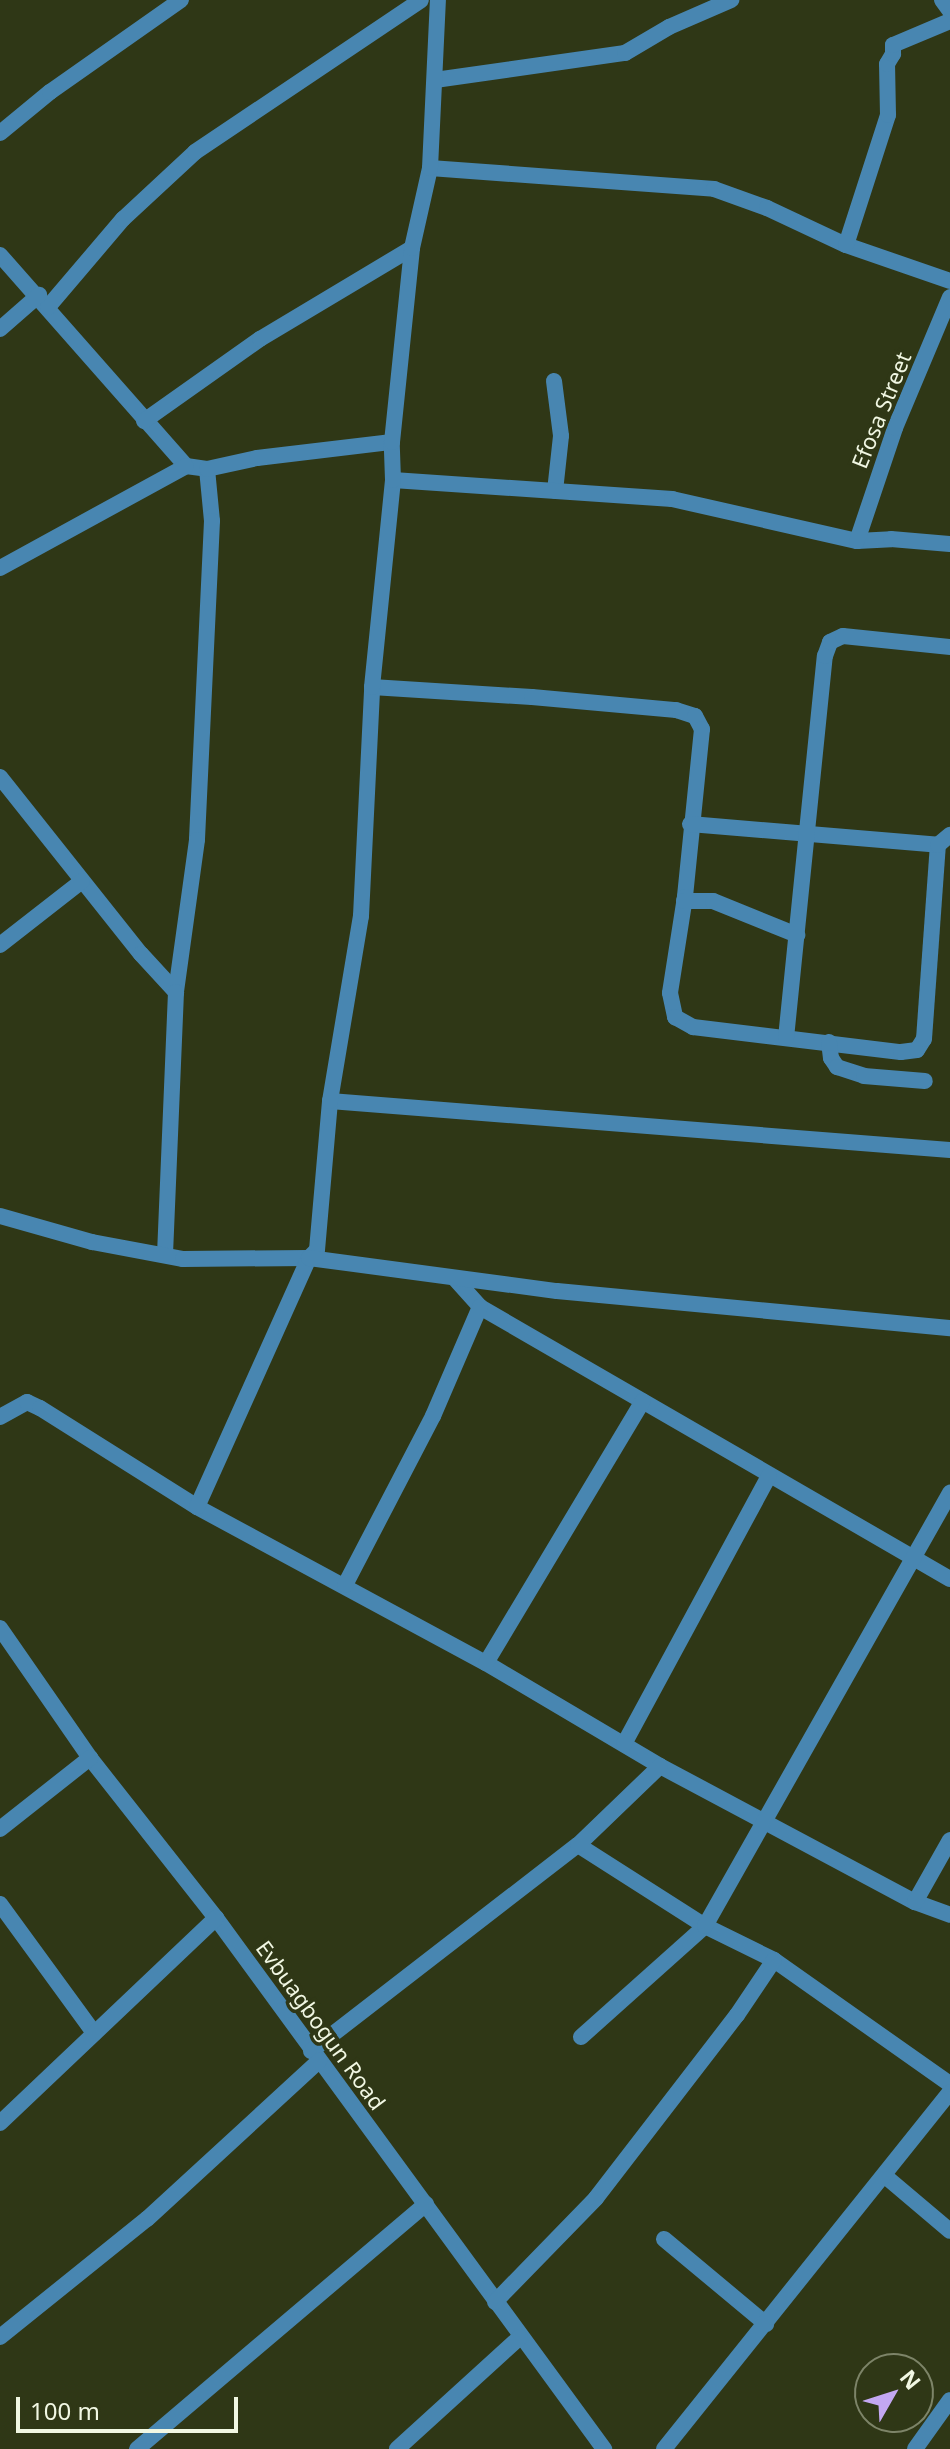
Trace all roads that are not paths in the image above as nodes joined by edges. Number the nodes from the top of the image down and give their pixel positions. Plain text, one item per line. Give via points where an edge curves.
1 (181, 0) edge
2 (421, 0) edge
3 (438, 0) edge
4 (731, 0) edge
5 (942, 0) edge
6 (950, 11) edge
7 (950, 21) edge
8 (435, 80) junction
9 (0, 133) edge
10 (430, 168) junction
11 (846, 245) junction
12 (412, 248) junction
13 (0, 255) edge
14 (950, 281) edge
15 (950, 297) edge
16 (43, 301) junction
17 (0, 329) edge
18 (554, 381) dead end
19 (144, 421) junction
20 (392, 442) junction
21 (186, 466) junction
22 (207, 469) junction
23 (393, 480) junction
24 (555, 491) junction
25 (857, 541) junction
26 (950, 544) edge
27 (0, 568) edge
28 (950, 647) edge
29 (372, 687) junction
30 (0, 777) edge
31 (690, 824) junction
32 (807, 832) junction
33 (944, 840) edge
34 (82, 881) junction
35 (684, 901) junction
36 (797, 935) junction
37 (0, 945) edge
38 (176, 992) junction
39 (786, 1038) junction
40 (829, 1042) junction
41 (925, 1081) dead end
42 (330, 1101) junction
43 (950, 1150) edge
44 (0, 1216) edge
45 (165, 1255) junction
46 (309, 1258) junction
47 (456, 1280) junction
48 (480, 1307) junction
49 (949, 1324) edge
50 (643, 1401) junction
51 (0, 1417) edge
52 (769, 1476) junction
53 (950, 1493) edge
54 (197, 1507) junction
55 (916, 1559) junction
56 (950, 1579) edge
57 (345, 1585) junction
58 (0, 1628) edge
59 (486, 1663) junction
60 (624, 1744) junction
61 (90, 1758) junction
62 (660, 1766) junction
63 (763, 1822) junction
64 (0, 1829) edge
65 (950, 1840) edge
66 (578, 1845) junction
67 (915, 1902) junction
68 (0, 1904) edge
69 (950, 1915) edge
70 (216, 1918) junction
71 (705, 1926) junction
72 (774, 1960) junction
73 (94, 2033) junction
74 (581, 2037) dead end
75 (315, 2056) junction
76 (950, 2084) edge
77 (950, 2092) edge
78 (0, 2123) edge
79 (885, 2176) junction
80 (426, 2204) junction
81 (950, 2231) edge
82 (664, 2239) dead end
83 (495, 2302) junction
84 (766, 2324) junction
85 (0, 2337) edge
86 (520, 2337) junction
87 (950, 2400) edge
88 (137, 2449) edge
89 (397, 2449) edge
90 (604, 2449) edge
91 (664, 2449) edge
92 (915, 2449) edge

1 - 9 street
2 - 16 street via 195,152
3 - 8 street
4 - 8 street via 625,53
5 - 6 street
7 - 11 street via 893,45 887,64 888,115
8 - 10 street
10 - 11 street via 714,189
10 - 12 street
11 - 14 street
12 - 19 street via 260,339
12 - 20 street
13 - 16 street
15 - 25 street, Efosa Street via 895,428
16 - 17 street
16 - 19 street
18 - 24 street via 561,436
19 - 21 street
20 - 22 street
20 - 23 street
21 - 22 street
21 - 27 street
22 - 38 street via 212,521 197,840
23 - 24 street
23 - 29 street
24 - 25 street via 672,499
25 - 26 street
28 - 32 street via 843,636 830,642
29 - 31 street via 532,697 695,716 702,729
29 - 42 street via 361,916
30 - 34 street
31 - 32 street
31 - 35 street
32 - 33 street
32 - 36 street
33 - 40 street via 924,1039 917,1050 901,1052
34 - 37 street
34 - 38 street
35 - 36 street via 713,901
35 - 39 street via 670,993 675,1017 693,1027
36 - 39 street
38 - 45 street
39 - 40 street
40 - 41 street via 837,1067 864,1076
42 - 43 street
42 - 46 street via 317,1250
44 - 45 street via 92,1242
45 - 46 street
46 - 47 street
46 - 54 street
47 - 48 street
47 - 49 street
48 - 50 street
48 - 57 street via 433,1416
50 - 52 street
50 - 59 street
51 - 54 street via 27,1402
52 - 55 street
52 - 60 street
53 - 55 street
54 - 57 street
55 - 56 street
55 - 63 street
57 - 59 street
58 - 61 street, Evbuagbogun Road
59 - 60 street
60 - 62 street
61 - 64 street
61 - 70 street, Evbuagbogun Road
62 - 63 street
62 - 66 street
63 - 67 street
63 - 71 street
65 - 67 street
66 - 71 street
66 - 75 street
67 - 69 street
68 - 73 street
70 - 73 street
70 - 75 street, Evbuagbogun Road
71 - 72 street
71 - 74 street
72 - 76 street
72 - 83 street via 596,2198
73 - 78 street
75 - 80 street, Evbuagbogun Road
75 - 85 street via 147,2219
77 - 79 street
79 - 81 street
79 - 84 street
80 - 83 street, Evbuagbogun Road
80 - 88 street
82 - 84 street
83 - 86 street, Evbuagbogun Road
84 - 91 street
86 - 89 street
86 - 90 street, Evbuagbogun Road
87 - 92 street

